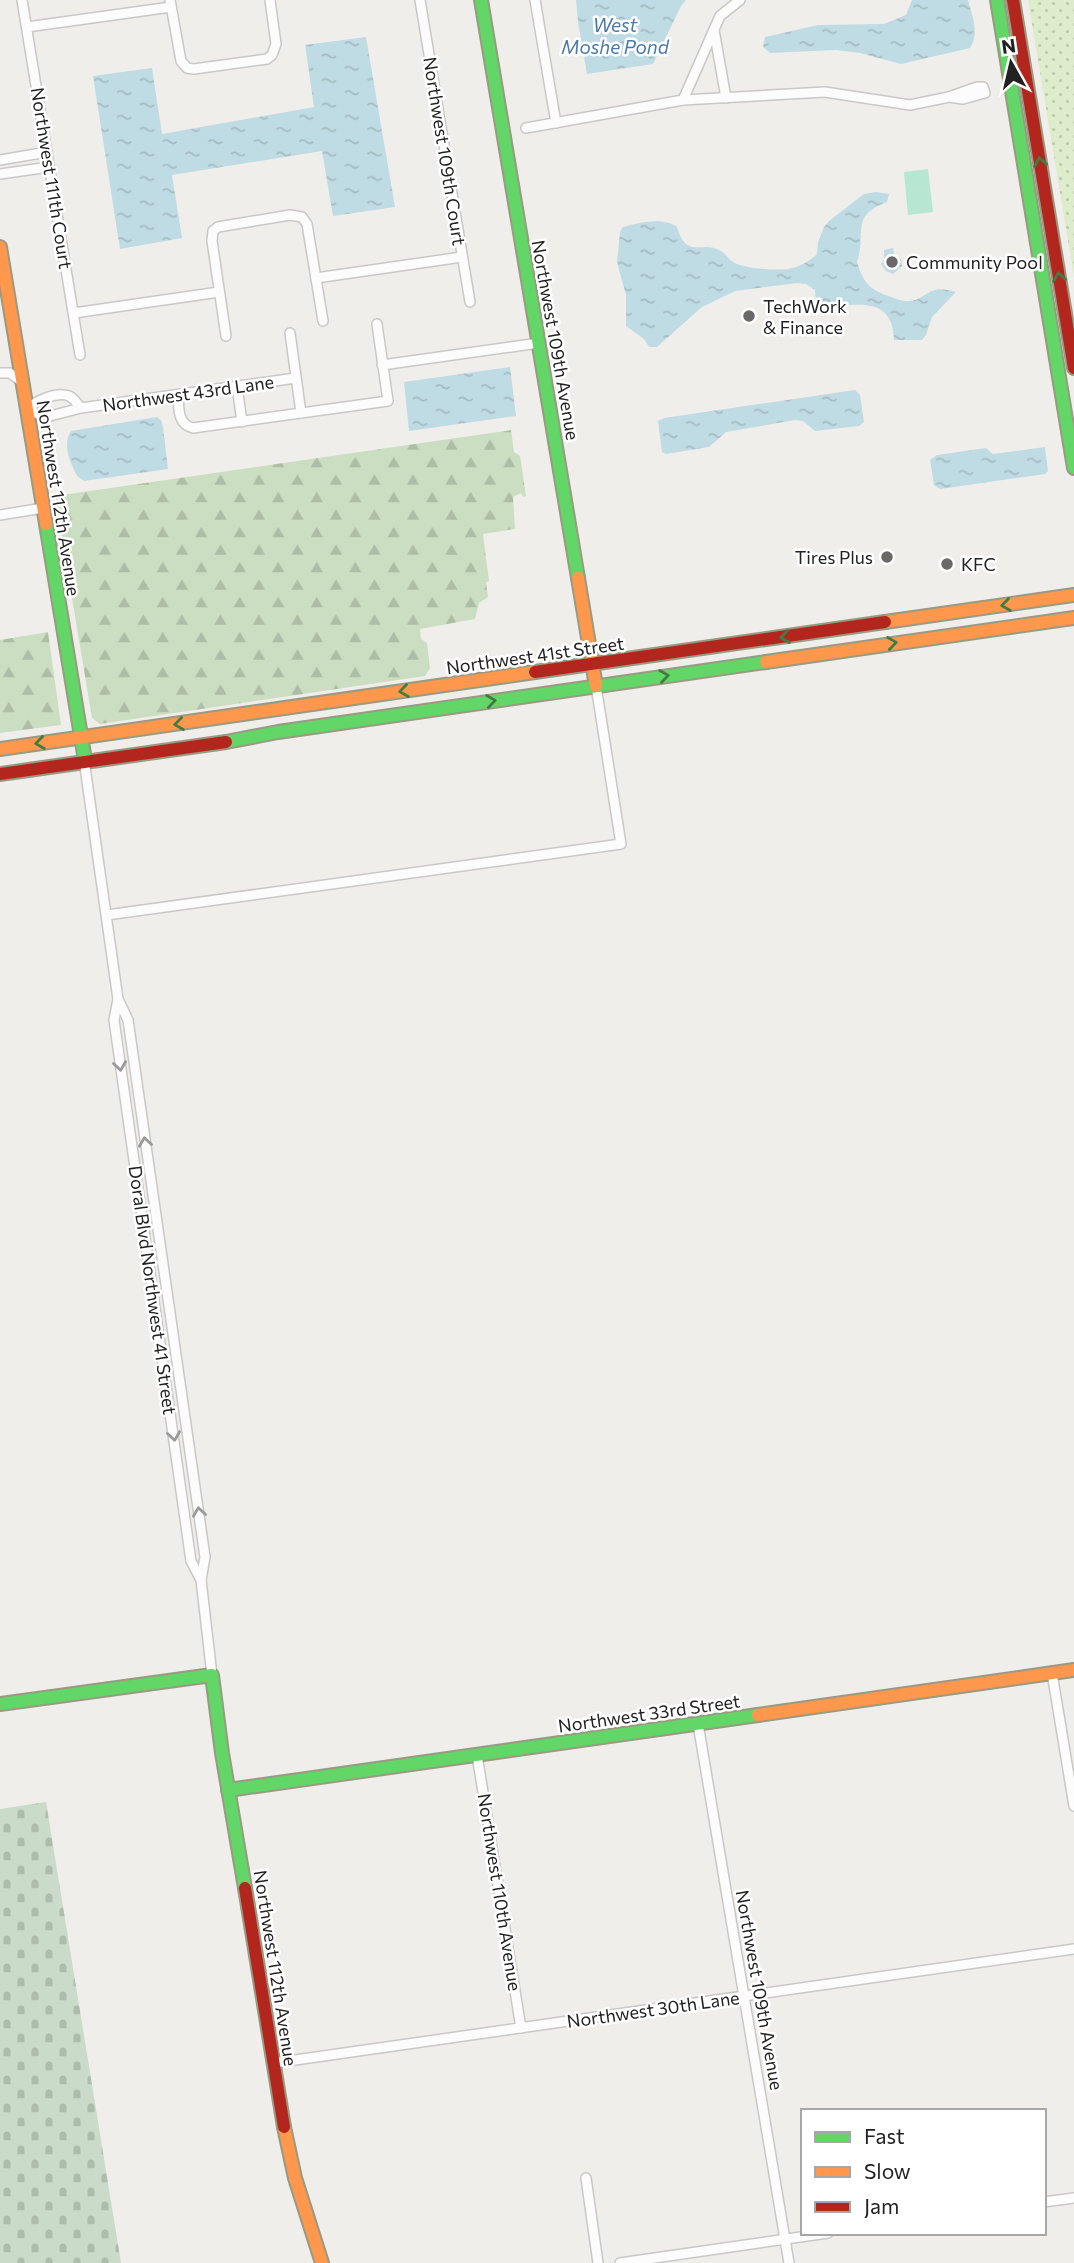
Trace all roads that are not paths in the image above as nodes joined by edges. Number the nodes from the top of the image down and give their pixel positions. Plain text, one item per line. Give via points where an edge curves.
1 (22, 0) edge
2 (270, 0) edge
3 (420, 0) edge
4 (481, 0) edge
5 (536, 0) edge
6 (740, 0) edge
7 (997, 0) edge
8 (1013, 0) edge
9 (171, 3) edge
10 (27, 27) junction
11 (714, 30) junction
12 (949, 97) dead end
13 (726, 98) junction
14 (683, 100) junction
15 (556, 123) junction
16 (526, 128) dead end
17 (47, 152) junction
18 (21, 156) junction
19 (0, 160) edge
20 (49, 167) junction
21 (24, 171) junction
22 (0, 174) edge
23 (0, 247) edge
24 (462, 257) junction
25 (316, 278) junction
26 (219, 292) junction
27 (470, 303) dead end
28 (74, 313) junction
29 (323, 321) dead end
30 (377, 324) dead end
31 (290, 332) dead end
32 (226, 336) dead end
33 (539, 343) junction
34 (80, 355) dead end
35 (382, 365) junction
36 (1074, 368) edge
37 (0, 373) edge
38 (296, 378) junction
39 (22, 382) junction
40 (237, 386) junction
41 (178, 395) junction
42 (58, 396) junction
43 (27, 409) junction
44 (60, 409) junction
45 (77, 409) junction
46 (301, 413) junction
47 (47, 414) junction
48 (242, 422) junction
49 (1074, 468) edge
50 (43, 508) junction
51 (0, 515) edge
52 (1074, 595) edge
53 (1074, 618) edge
54 (593, 664) junction
55 (596, 686) junction
56 (81, 738) junction
57 (0, 749) edge
58 (84, 758) junction
59 (0, 767) edge
60 (0, 774) edge
61 (107, 915) junction
62 (118, 999) junction
63 (201, 1580) junction
64 (1074, 1670) edge
65 (1052, 1673) junction
66 (212, 1675) junction
67 (0, 1704) edge
68 (698, 1724) junction
69 (477, 1755) junction
70 (228, 1790) junction
71 (1074, 1806) edge
72 (1074, 1949) edge
73 (744, 1996) junction
74 (521, 2028) junction
75 (274, 2063) junction
76 (586, 2178) dead end
77 (1074, 2198) edge
78 (1046, 2202) edge
79 (814, 2235) edge
80 (785, 2239) junction
81 (321, 2263) edge
82 (598, 2263) edge
83 (620, 2263) edge
84 (789, 2263) edge

1 - 10 street, Northwest 111th Court
2 - 9 street via 275,51 267,58 199,69 187,68 180,55
3 - 24 street, Northwest 109th Court
4 - 33 main road, Northwest 109th Avenue
5 - 15 street
6 - 11 street via 723,12
7 - 49 main road
36 -> 8 main road
9 - 10 street
10 - 17 street, Northwest 111th Court
11 - 13 street
11 - 14 street
12 - 13 street via 904,105 825,92
13 - 14 street
14 - 15 street
15 - 16 street
17 - 18 street
17 - 20 street, Northwest 111th Court
18 - 19 street
18 - 21 street
20 - 21 street
20 - 28 street, Northwest 111th Court
21 - 22 street
23 - 39 main road, Northwest 112th Avenue
24 - 25 street
24 - 27 street, Northwest 109th Court
25 - 26 street via 308,227 302,217 290,215 218,227 212,232
25 - 29 street
26 - 28 street
26 - 32 street
28 - 34 street, Northwest 111th Court
30 - 35 street
31 - 38 street
33 - 35 street
33 - 54 main road, Northwest 109th Avenue
35 - 46 street via 387,401
37 - 39 street via 10,373
38 - 40 street, Northwest 43rd Lane
38 - 46 street
39 - 43 main road, Northwest 112th Avenue
40 - 41 street, Northwest 43rd Lane
40 - 48 street
41 - 45 street, Northwest 43rd Lane
41 - 48 street via 185,425 196,428
42 - 43 street via 37,400
42 - 44 street
42 - 45 street, Northwest 43rd Lane via 71,397
43 - 47 street, Northwest 43rd Lane
43 - 50 main road, Northwest 112th Avenue
44 - 45 street, Northwest 43rd Lane
44 - 47 street, Northwest 43rd Lane
45 - 47 street, Northwest 43rd Lane
46 - 48 street
50 - 51 street
50 - 56 main road, Northwest 112th Avenue
52 -> 54 main road, Northwest 41st Street
55 -> 53 main road
54 - 55 main road, Northwest 109th Avenue
54 -> 56 main road, Northwest 41st Street
58 -> 55 main road via 219,743
55 - 61 street via 621,844
56 -> 57 main road, Northwest 41st Street
56 - 58 main road, Northwest 112th Avenue
58 - 59 main road
58 - 60 main road
58 - 61 street, Doral Blvd Northwest 41 Street
61 - 62 street, Doral Blvd Northwest 41 Street
63 -> 62 street, Doral Blvd Northwest 41 Street via 205,1557 194,1479 128,1020
62 -> 63 street, Doral Blvd Northwest 41 Street via 114,1020 191,1561
63 - 66 street, Doral Blvd Northwest 41 Street
64 - 65 main road, Northwest 33rd Street
65 - 68 main road, Northwest 33rd Street
65 - 71 street
66 - 67 main road
66 - 70 main road, Northwest 112th Avenue
68 - 69 main road, Northwest 33rd Street
68 - 73 street, Northwest 109th Avenue
69 - 70 main road, Northwest 33rd Street
69 - 74 street, Northwest 110th Avenue
70 - 75 main road, Northwest 112th Avenue
72 - 73 street, Northwest 30th Lane
73 - 74 street, Northwest 30th Lane
73 - 80 street, Northwest 109th Avenue
74 - 75 street, Northwest 30th Lane
75 - 81 main road, Northwest 112th Avenue via 293,2167
76 - 82 street
77 - 78 street
79 - 80 street
80 - 83 street
80 - 84 street, Northwest 109th Avenue

